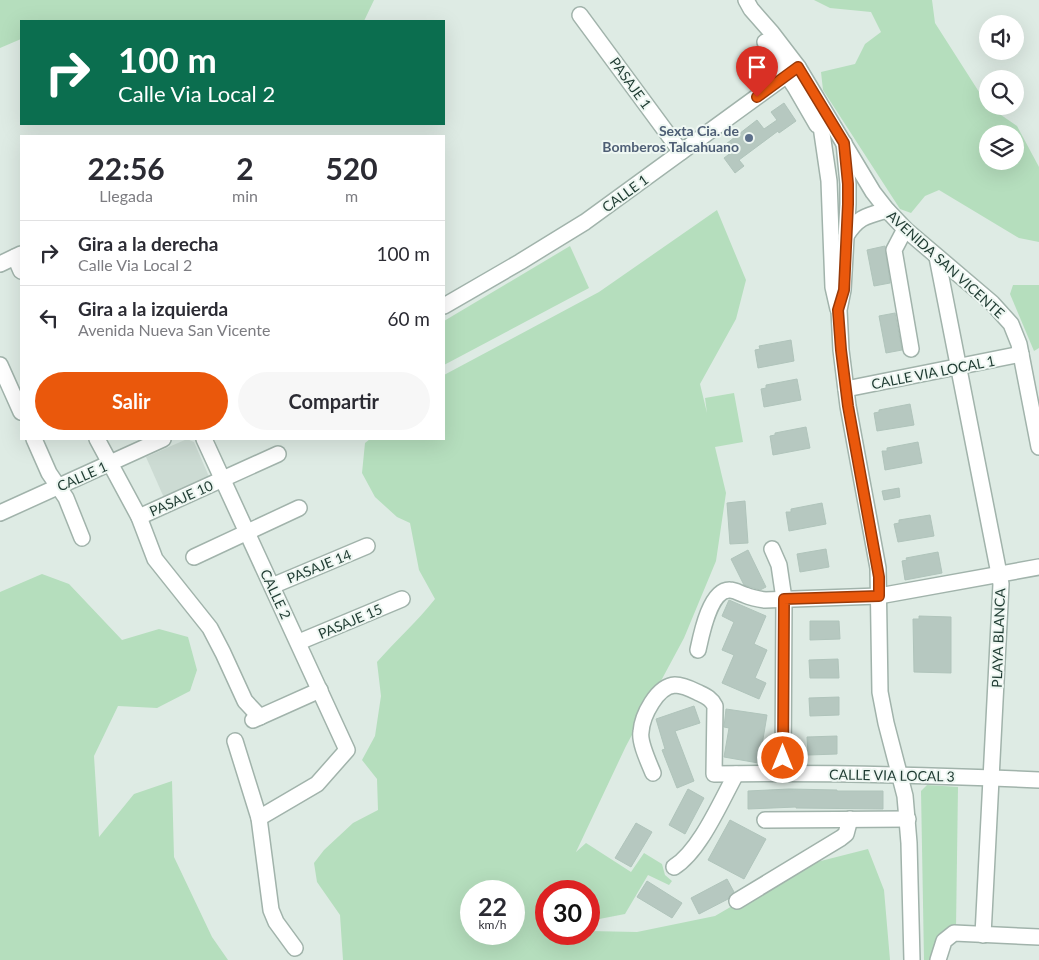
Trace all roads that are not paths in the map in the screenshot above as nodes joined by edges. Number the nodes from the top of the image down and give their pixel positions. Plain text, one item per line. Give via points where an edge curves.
1 (746, 0) edge
2 (580, 15) dead end
3 (764, 42) dead end
4 (793, 71) junction
5 (816, 96) junction
6 (822, 136) junction
7 (844, 143) junction
8 (681, 152) junction
9 (886, 210) junction
10 (905, 229) junction
11 (846, 236) junction
12 (18, 256) edge
13 (937, 257) junction
14 (0, 264) edge
15 (445, 305) edge
16 (838, 310) junction
17 (912, 349) dead end
18 (1021, 354) junction
19 (0, 365) edge
20 (958, 367) junction
21 (846, 389) junction
22 (20, 410) edge
23 (34, 440) edge
24 (98, 440) edge
25 (161, 440) edge
26 (204, 440) edge
27 (1039, 446) edge
28 (278, 454) dead end
29 (110, 463) junction
30 (223, 480) junction
31 (58, 486) junction
32 (299, 508) dead end
33 (1, 509) edge
34 (139, 517) junction
35 (247, 532) junction
36 (82, 538) dead end
37 (367, 546) dead end
38 (772, 548) dead end
39 (194, 557) dead end
40 (1039, 567) edge
41 (1000, 575) junction
42 (272, 586) junction
43 (879, 596) junction
44 (402, 599) dead end
45 (784, 599) junction
46 (299, 642) junction
47 (698, 650) dead end
48 (320, 690) junction
49 (234, 741) dead end
50 (653, 773) dead end
51 (783, 773) junction
52 (736, 774) junction
53 (900, 774) junction
54 (991, 778) junction
55 (1039, 780) edge
56 (259, 818) junction
57 (850, 819) junction
58 (908, 819) junction
59 (765, 820) dead end
60 (674, 867) dead end
61 (737, 901) dead end
62 (983, 935) junction
63 (1039, 937) edge
64 (295, 948) dead end
65 (912, 960) edge
66 (938, 960) edge

1 - 4 street, AVENIDA SAN VICENTE via 776,38
2 - 8 street, PASAJE 1
3 - 4 street
4 - 5 street, AVENIDA SAN VICENTE
4 - 6 street
4 - 8 street, CALLE 1
5 - 6 street
5 - 7 street, AVENIDA SAN VICENTE
6 - 16 street via 829,181 832,287
7 - 9 street, AVENIDA SAN VICENTE
7 - 11 street via 848,184
8 - 15 street, CALLE 1 via 553,243
9 - 10 street, AVENIDA SAN VICENTE
9 - 11 street via 860,218
10 - 13 street, AVENIDA SAN VICENTE
10 - 17 street via 894,250
11 - 16 street via 844,290
12 - 14 street
13 - 18 street, AVENIDA SAN VICENTE via 1004,315 1016,334
13 - 20 street, PLAYA BLANCA
16 - 21 street
18 - 20 street, CALLE VIA LOCAL 1
18 - 27 street, AVENIDA SAN VICENTE
19 - 22 street
20 - 21 street, CALLE VIA LOCAL 1
20 - 41 street, PLAYA BLANCA
21 - 43 street via 878,568
23 - 31 street
24 - 29 street
25 - 29 street, CALLE 1
26 - 30 street, CALLE 2
28 - 30 street, PASAJE 10
29 - 31 street, CALLE 1
29 - 34 street
30 - 34 street, PASAJE 10
30 - 35 street, CALLE 2
31 - 33 street, CALLE 1
31 - 36 street
32 - 35 street
34 - 48 street via 155,559 210,628 257,719
35 - 39 street
35 - 42 street, CALLE 2
37 - 42 street, PASAJE 14
38 - 45 street via 779,565
40 - 41 street
41 - 43 street
41 - 54 street, PLAYA BLANCA
42 - 46 street, CALLE 2
43 - 45 street
43 - 53 street via 880,692
44 - 46 street, PASAJE 15
45 - 47 street via 765,600 730,590 723,592 709,612
45 - 51 street
46 - 48 street, CALLE 2
48 - 56 street, CALLE 2 via 347,750 317,784
49 - 56 street
50 - 52 street, CALLE VIA LOCAL 3 via 640,735 643,719 651,704 666,688 676,685 707,696 716,706 714,774
51 - 52 street, CALLE VIA LOCAL 3
51 - 53 street, CALLE VIA LOCAL 3
52 - 60 street via 696,844
53 - 54 street, CALLE VIA LOCAL 3
53 - 58 street
54 - 55 street, CALLE VIA LOCAL 3
54 - 62 street, PLAYA BLANCA
56 - 64 street via 271,910
57 - 58 street
57 - 59 street
57 - 61 street via 846,834 841,838
58 - 65 street
62 - 63 street
62 - 66 street via 962,932 950,935 944,941

